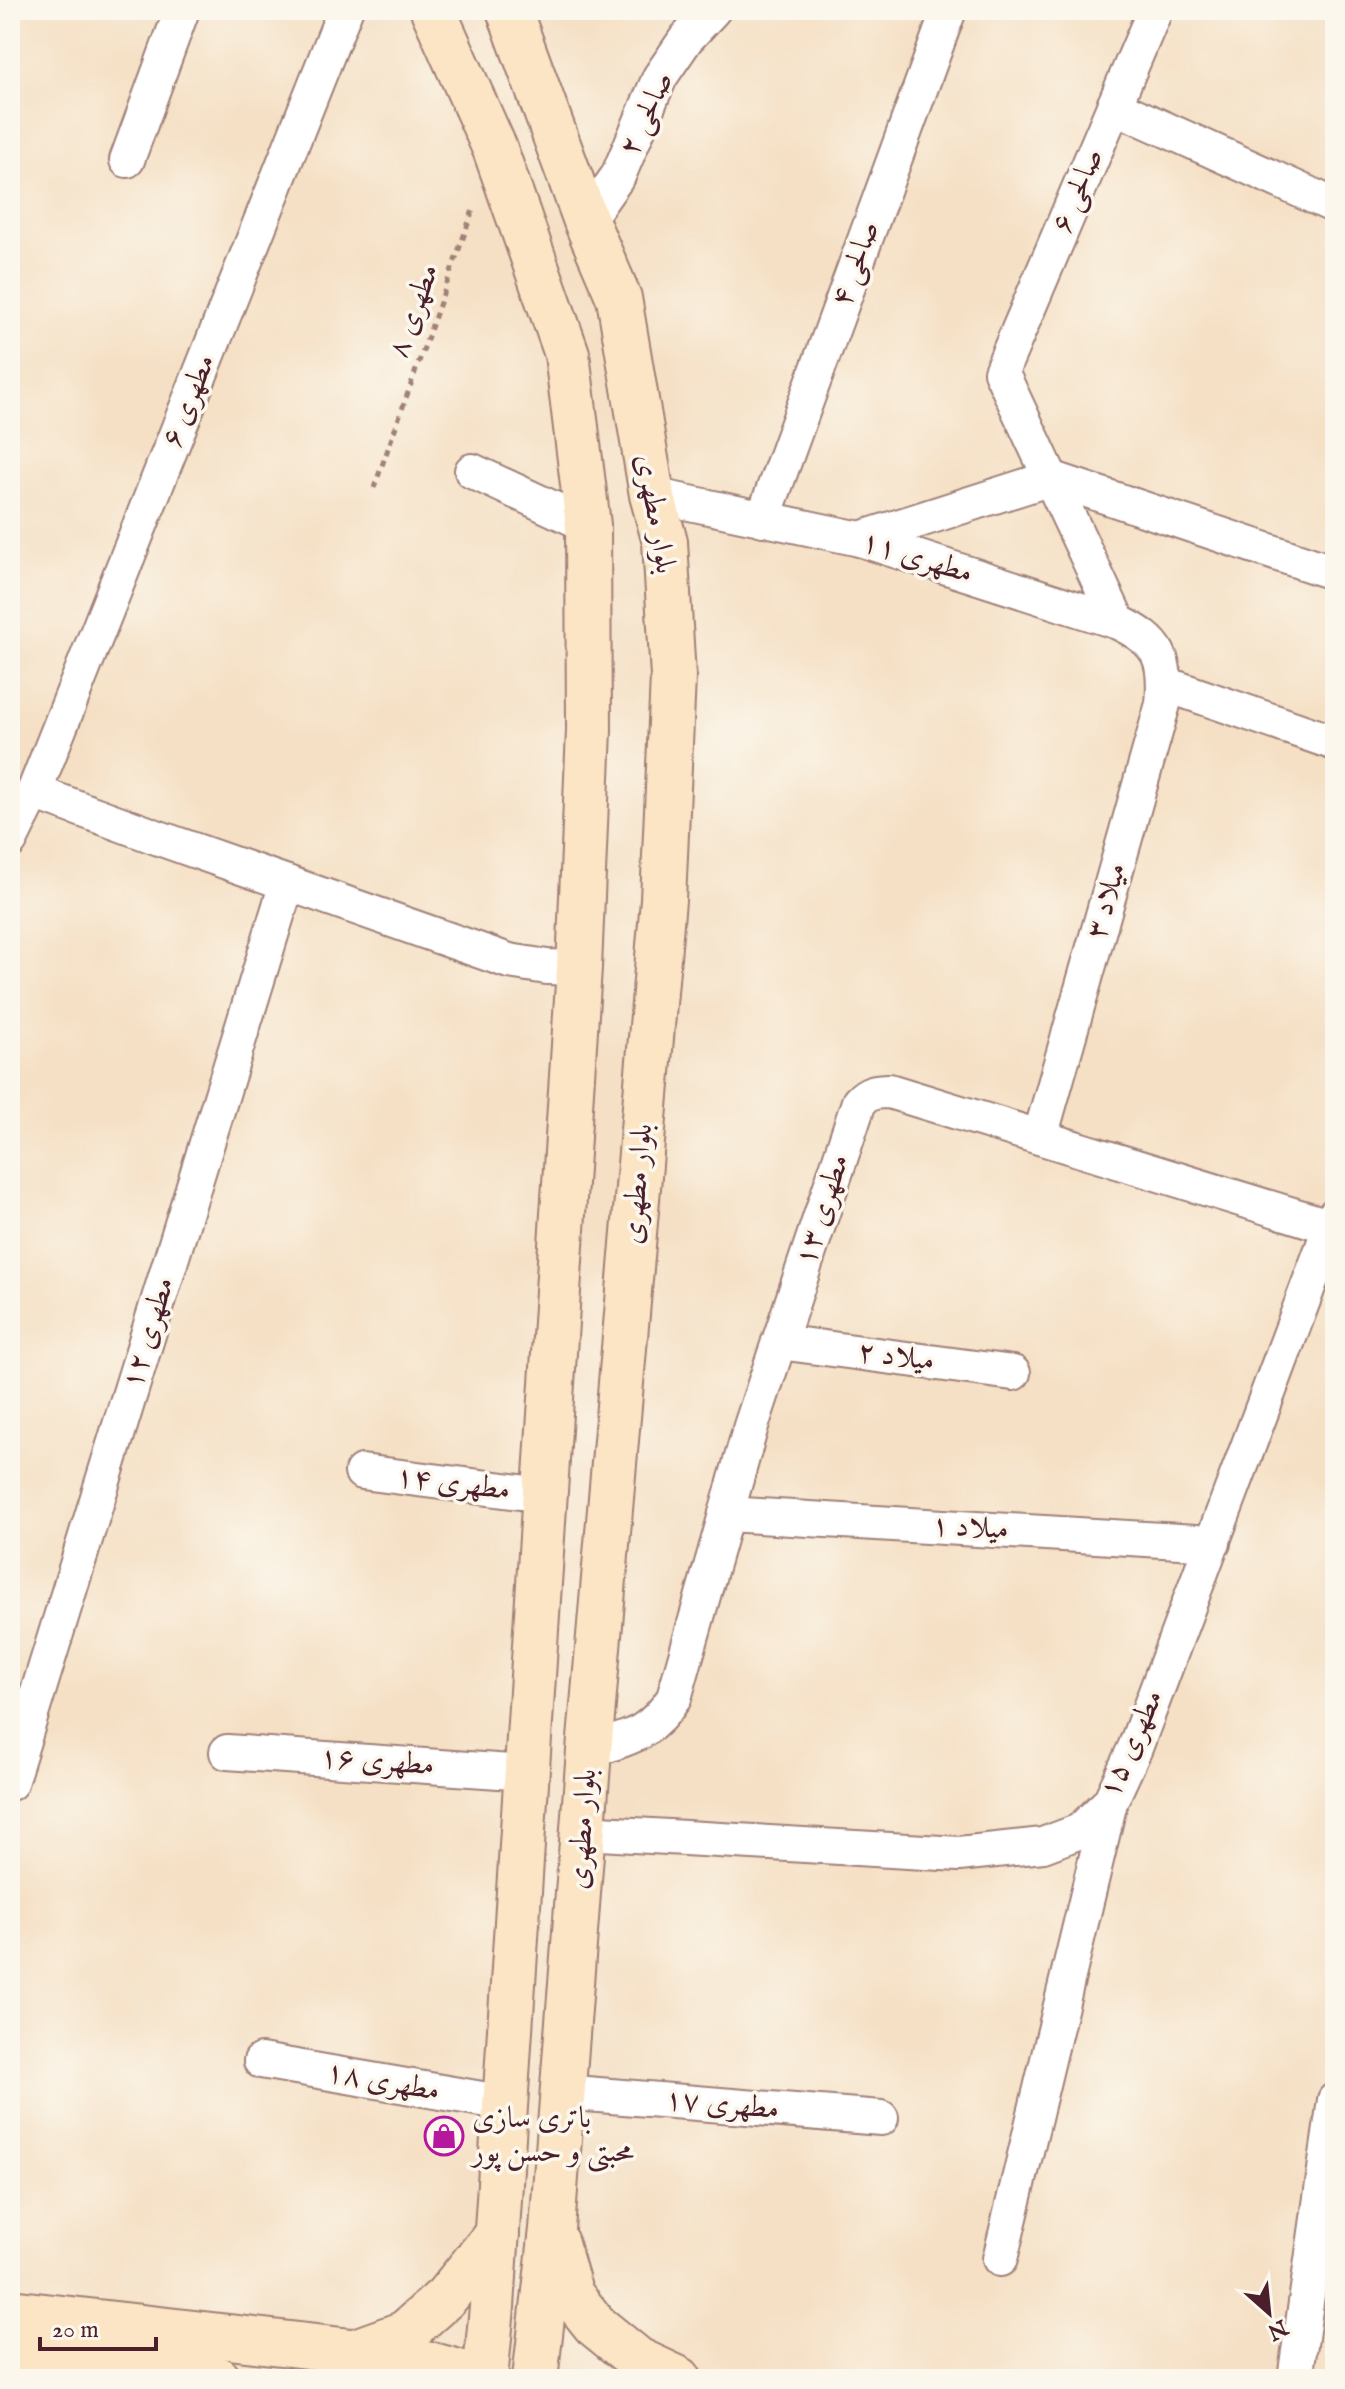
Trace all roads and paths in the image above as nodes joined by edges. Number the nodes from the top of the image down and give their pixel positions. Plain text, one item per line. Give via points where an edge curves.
1 (182, 10) edge
2 (345, 10) edge
3 (433, 10) edge
4 (509, 10) edge
5 (713, 10) edge
6 (949, 10) edge
7 (1155, 10) edge
8 (1114, 106) junction
9 (127, 160) dead end
10 (1335, 206) edge
11 (474, 208) dead end
12 (586, 221) junction
13 (472, 471) dead end
14 (1051, 478) junction
15 (374, 488) dead end
16 (652, 495) junction
17 (763, 519) junction
18 (588, 525) junction
19 (860, 539) junction
20 (1335, 573) edge
21 (1118, 622) junction
22 (1163, 673) junction
23 (1335, 743) edge
24 (34, 792) junction
25 (10, 841) edge
26 (287, 883) junction
27 (579, 968) junction
28 (1040, 1137) junction
29 (1333, 1223) edge
30 (779, 1342) junction
31 (1013, 1373) dead end
32 (362, 1472) dead end
33 (544, 1495) junction
34 (726, 1514) junction
35 (1213, 1543) junction
36 (589, 1751) junction
37 (227, 1752) dead end
38 (527, 1773) junction
39 (10, 1783) edge
40 (1110, 1802) junction
41 (583, 1832) junction
42 (261, 2061) dead end
43 (562, 2092) junction
44 (1335, 2100) edge
45 (505, 2103) junction
46 (881, 2118) dead end
47 (500, 2191) junction
48 (553, 2213) junction
49 (497, 2234) junction
50 (1000, 2259) dead end
51 (10, 2312) edge
52 (10, 2350) edge
53 (356, 2351) junction
54 (217, 2379) edge
55 (485, 2379) edge
56 (535, 2379) edge
57 (679, 2379) edge
58 (1295, 2379) edge

1 - 9 street
2 - 24 street, مطهری ۶
3 - 18 main road, بلوار مطهری via 495,149 567,354
4 - 12 main road, بلوار مطهری
5 - 12 street, صالحی ۲ via 660,77 618,176
6 - 17 street, صالحی ۴
7 - 8 street, صالحی ۶
8 - 10 street
8 - 14 street, صالحی ۶ via 1001,372
11 - 15 path, مطهری ۸
12 - 16 main road, بلوار مطهری via 619,298
13 - 18 street
14 - 19 street
14 - 20 street
14 - 21 street
16 - 17 street, مطهری ۱۱
16 - 36 main road, بلوار مطهری via 665,542 673,677 663,900
17 - 19 street, مطهری ۱۱
18 - 27 main road, بلوار مطهری via 589,730
19 - 21 street, مطهری ۱۱
21 - 22 street, مطهری ۱۱ via 1154,645
22 - 23 street
22 - 28 street, میلاد ۳ via 1163,704
24 - 25 street, مطهری ۶
24 - 26 street
26 - 27 street via 509,961
26 - 39 street, مطهری ۱۲
27 - 33 main road, بلوار مطهری
28 - 29 street, مطهری ۱۳
28 - 30 street, مطهری ۱۳ via 889,1091 865,1094
29 - 35 street, مطهری ۱۵
30 - 31 street, میلاد ۲
30 - 34 street, مطهری ۱۳
32 - 33 street, مطهری ۱۴
33 - 38 main road, بلوار مطهری
34 - 35 street, میلاد ۱
34 - 36 street, مطهری ۱۳ via 674,1698 644,1731
35 - 40 street, مطهری ۱۵
36 - 41 main road, بلوار مطهری
37 - 38 street, مطهری ۱۶
38 - 45 main road, بلوار مطهری
40 - 41 street, مطهری ۱۵ via 1080,1831 1043,1845 959,1854
40 - 50 street
41 - 43 main road, بلوار مطهری
42 - 45 street, مطهری ۱۸
43 - 46 street, مطهری ۱۷
43 - 48 main road, بلوار مطهری
44 - 58 street
45 - 47 main road, بلوار مطهری
47 - 48 main road
47 - 49 main road, بلوار مطهری
48 - 56 main road, بلوار مطهری
48 - 57 main road via 571,2295 595,2325 638,2360
49 - 53 main road via 446,2297 405,2333
49 - 55 main road, بلوار مطهری
51 - 53 main road
52 - 54 main road
53 - 55 main road via 403,2357

